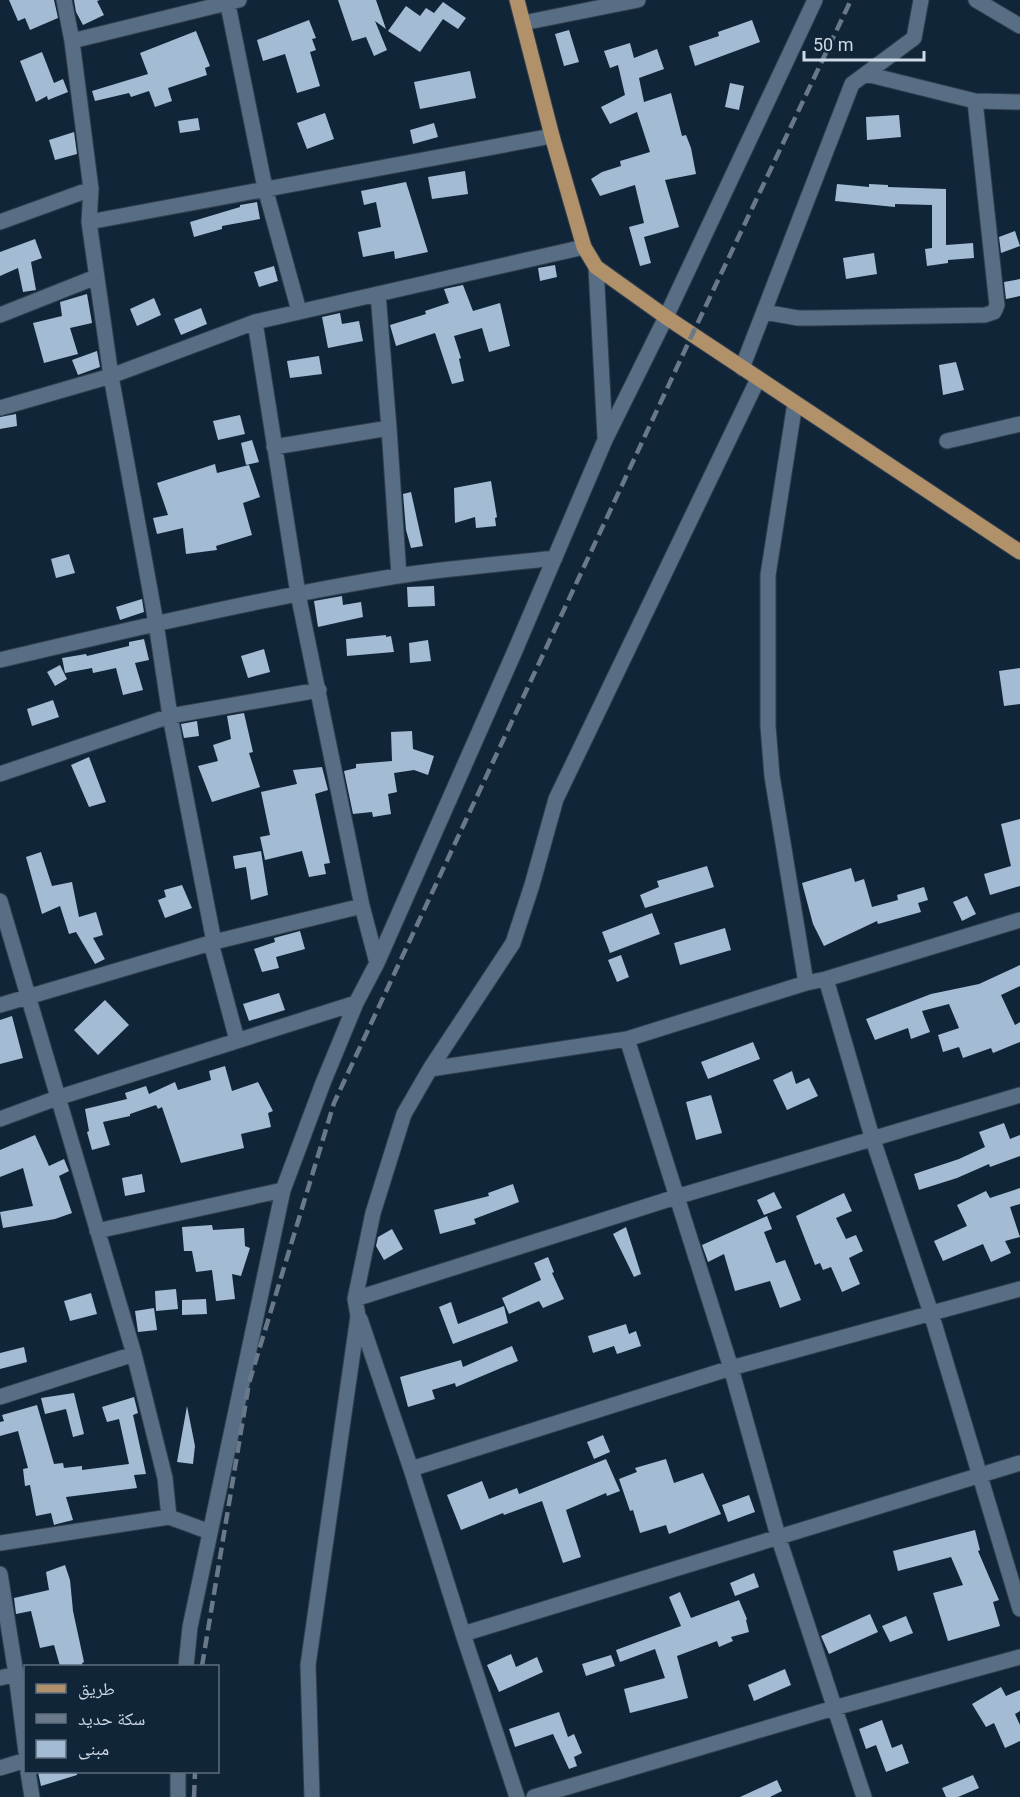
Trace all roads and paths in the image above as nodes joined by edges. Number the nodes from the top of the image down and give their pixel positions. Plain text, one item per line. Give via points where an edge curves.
1 (64, 0) edge
2 (517, 0) edge
3 (634, 0) edge
4 (815, 0) edge
5 (921, 0) edge
6 (975, 0) edge
7 (231, 1) edge
8 (522, 23) junction
9 (1020, 26) edge
10 (72, 41) junction
11 (866, 74) junction
12 (975, 101) junction
13 (1020, 102) edge
14 (552, 136) junction
15 (265, 188) junction
16 (91, 189) junction
17 (0, 222) edge
18 (89, 222) junction
19 (585, 247) junction
20 (596, 267) junction
21 (96, 277) junction
22 (378, 294) junction
23 (299, 311) junction
24 (764, 312) junction
25 (0, 315) edge
26 (666, 317) junction
27 (255, 322) junction
28 (742, 368) junction
29 (111, 376) junction
30 (758, 379) junction
31 (795, 404) junction
32 (0, 408) edge
33 (1020, 424) edge
34 (389, 428) junction
35 (605, 440) junction
36 (947, 441) dead end
37 (274, 447) junction
38 (1020, 552) edge
39 (555, 558) junction
40 (399, 576) junction
41 (298, 594) junction
42 (156, 623) junction
43 (0, 660) edge
44 (319, 690) junction
45 (170, 716) junction
46 (0, 774) edge
47 (0, 901) edge
48 (362, 906) junction
49 (1020, 920) edge
50 (212, 943) junction
51 (377, 963) junction
52 (826, 979) junction
53 (806, 983) junction
54 (29, 998) junction
55 (356, 1003) junction
56 (0, 1005) edge
57 (627, 1039) junction
58 (237, 1040) junction
59 (430, 1069) junction
60 (1020, 1095) edge
61 (57, 1098) junction
62 (0, 1119) edge
63 (872, 1137) junction
64 (283, 1190) junction
65 (676, 1197) junction
66 (97, 1232) junction
67 (1020, 1288) edge
68 (355, 1299) junction
69 (931, 1313) junction
70 (358, 1316) junction
71 (134, 1354) junction
72 (731, 1368) junction
73 (0, 1397) edge
74 (1020, 1463) edge
75 (411, 1469) junction
76 (980, 1474) junction
77 (169, 1517) junction
78 (210, 1532) junction
79 (778, 1536) junction
80 (0, 1543) edge
81 (0, 1574) edge
82 (1020, 1609) edge
83 (463, 1634) junction
84 (1020, 1657) edge
85 (186, 1665) edge
86 (16, 1674) junction
87 (0, 1678) edge
88 (834, 1708) junction
89 (24, 1736) edge
90 (24, 1761) edge
91 (0, 1768) edge
92 (28, 1773) edge
93 (178, 1773) edge
94 (32, 1797) edge
95 (178, 1797) edge
96 (312, 1797) edge
97 (517, 1797) edge
98 (534, 1797) edge
99 (864, 1797) edge

1 - 10 street
2 - 8 main road
3 - 8 street
4 - 26 street
5 - 11 street via 914,38
6 - 9 street
7 - 10 street
7 - 15 street
8 - 14 main road
10 - 16 street
11 - 12 street
11 - 24 street via 852,84
12 - 13 street
12 - 24 street via 997,305 994,312 806,318
14 - 15 street
14 - 19 main road
15 - 18 street
15 - 23 street
16 - 17 street
16 - 18 street
18 - 21 street
19 - 20 main road
19 - 22 street
20 - 26 main road
20 - 35 street
21 - 25 street
21 - 29 street
22 - 23 street
22 - 34 street
23 - 27 street
24 - 28 street
26 - 28 main road
26 - 35 street
27 - 29 street
27 - 37 street
28 - 30 main road
29 - 32 street
29 - 42 street
30 - 31 main road
30 - 59 street via 556,800 513,943
31 - 38 main road
31 - 53 street via 768,574 768,726 772,776
33 - 36 street
34 - 37 street
34 - 40 street
35 - 39 street
37 - 41 street
39 - 40 street
39 - 51 street
40 - 41 street
41 - 42 street
41 - 44 street
42 - 43 street
42 - 45 street
44 - 45 street
44 - 48 street
45 - 46 street
45 - 50 street
47 - 54 street
48 - 50 street
48 - 51 street
49 - 52 street
50 - 54 street
50 - 58 street
51 - 55 street
52 - 53 street
52 - 63 street
53 - 57 street
54 - 56 street
54 - 61 street
55 - 58 street
55 - 64 street
57 - 59 street
57 - 65 street
58 - 61 street
59 - 68 street via 404,1114 373,1213
60 - 63 street
61 - 62 street
61 - 66 street
63 - 65 street
63 - 69 street
64 - 66 street
64 - 78 street
65 - 68 street
65 - 72 street
66 - 71 street
67 - 69 street
68 - 70 street
69 - 72 street
69 - 76 street
70 - 75 street
70 - 96 street via 308,1665
71 - 73 street
71 - 77 street via 165,1478
72 - 75 street
72 - 79 street
74 - 76 street
75 - 83 street
76 - 79 street
76 - 82 street
77 - 78 street
77 - 80 street
78 - 85 street
79 - 83 street
79 - 88 street
81 - 86 street
83 - 97 street
84 - 88 street
86 - 87 street
86 - 89 street
88 - 98 street
88 - 99 street
90 - 91 street
92 - 94 street
93 - 95 street

